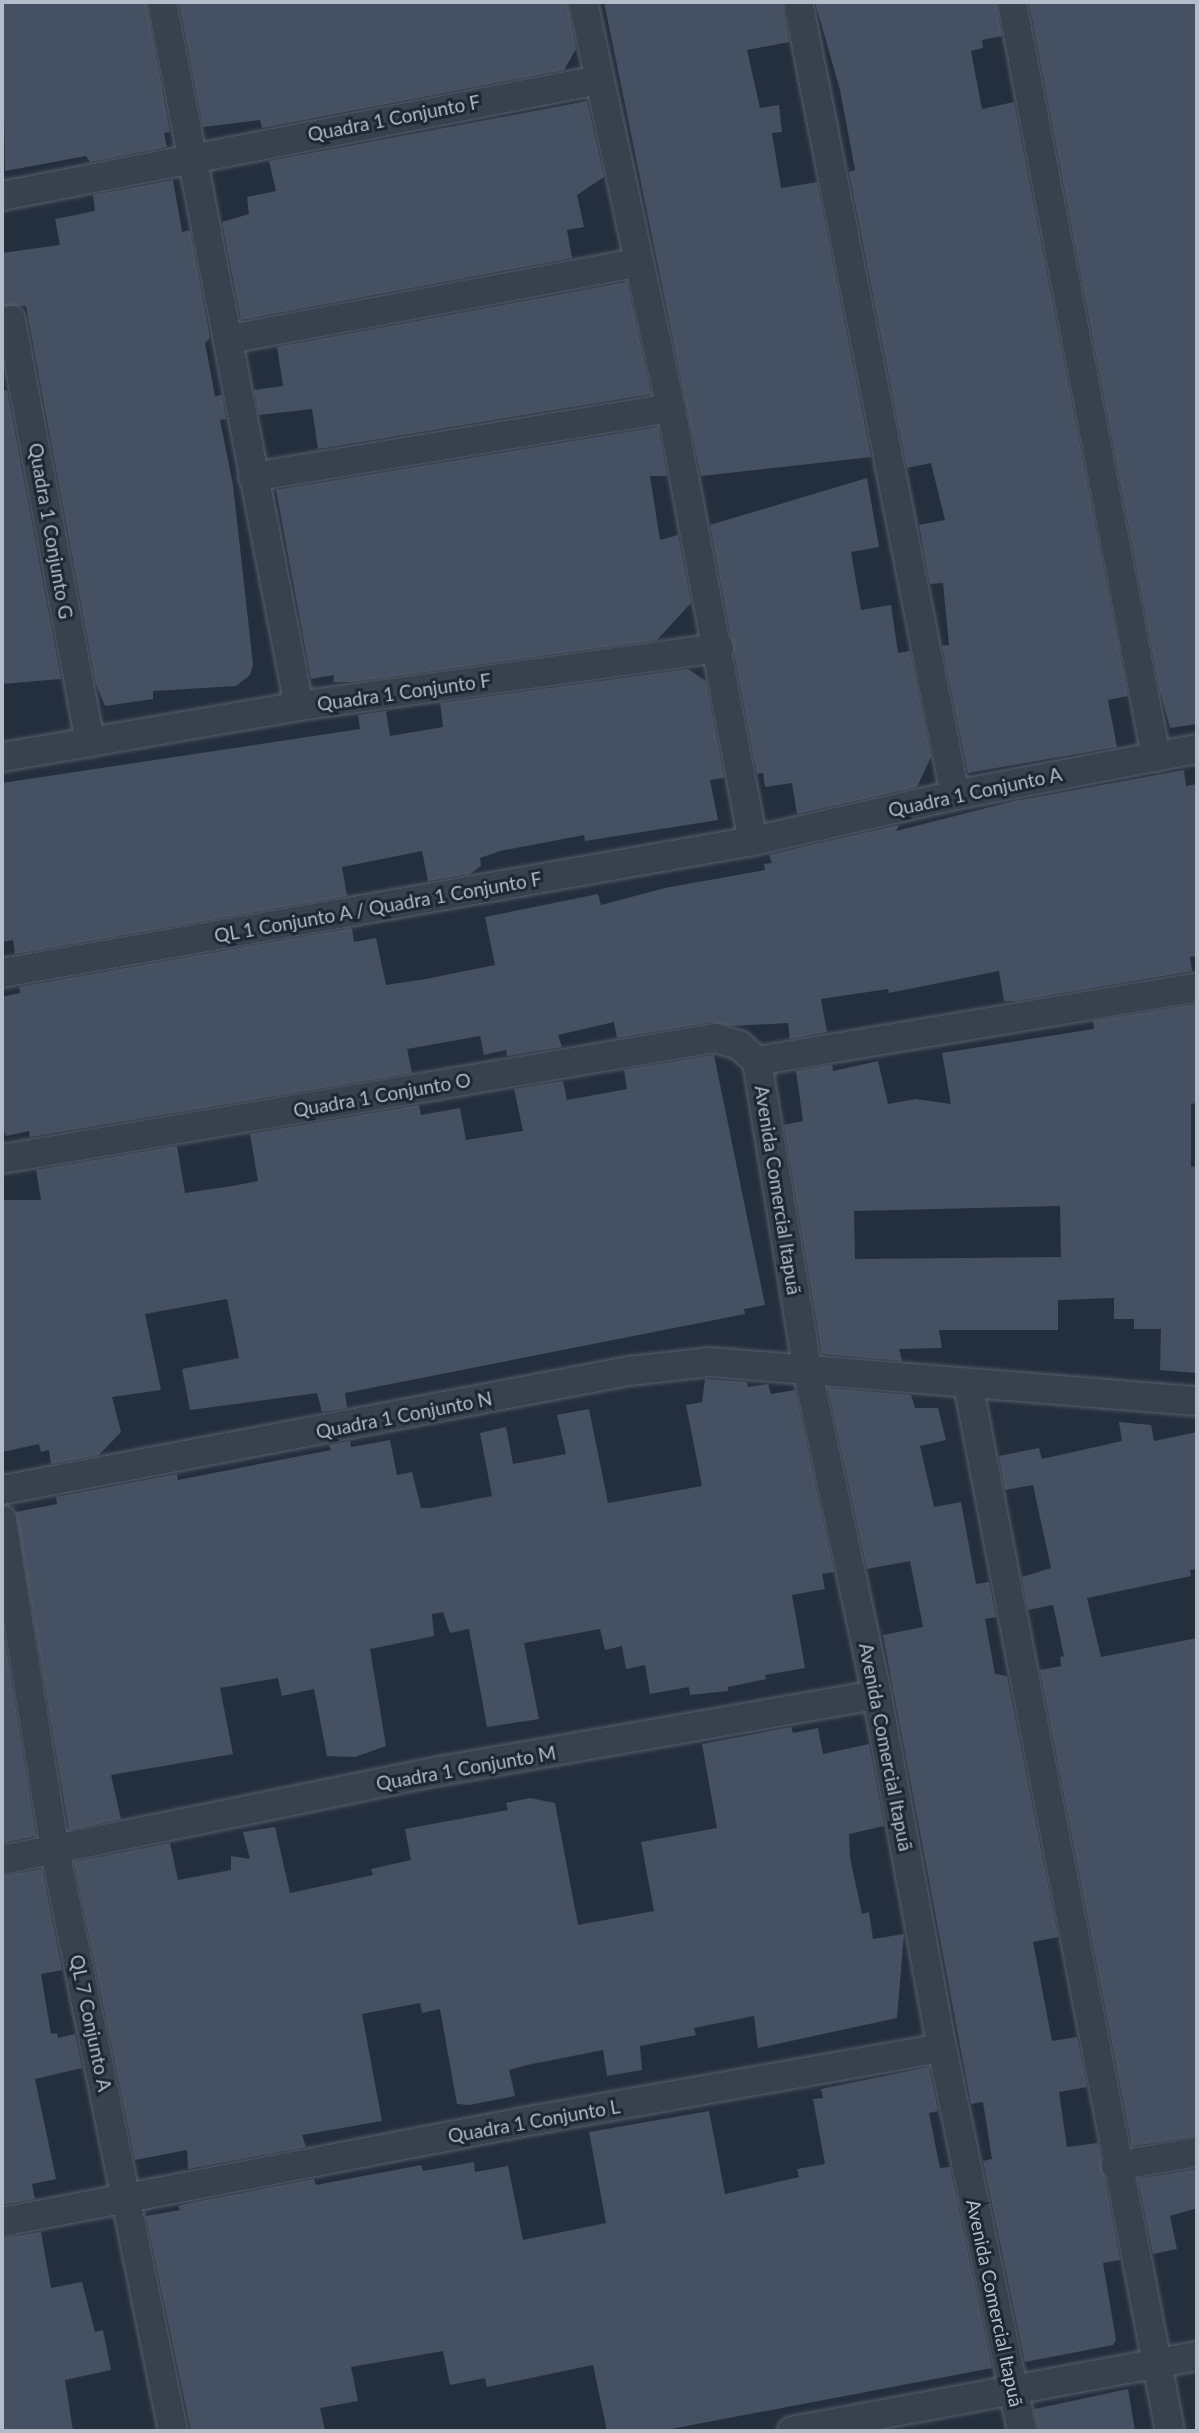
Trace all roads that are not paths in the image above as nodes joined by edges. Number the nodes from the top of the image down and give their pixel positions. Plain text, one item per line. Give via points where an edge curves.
1 (162, 2) edge
2 (583, 2) edge
3 (798, 2) edge
4 (1012, 2) edge
5 (598, 80) junction
6 (191, 156) junction
7 (2, 196) edge
8 (637, 262) junction
9 (11, 320) dead end
10 (230, 339) junction
11 (671, 408) junction
12 (253, 477) junction
13 (719, 648) junction
14 (299, 706) junction
15 (90, 743) junction
16 (1197, 748) edge
17 (2, 757) edge
18 (1156, 757) junction
19 (955, 795) junction
20 (753, 841) junction
21 (2, 973) edge
22 (1197, 988) edge
23 (757, 1061) junction
24 (2, 1160) edge
25 (808, 1373) junction
26 (968, 1384) junction
27 (1197, 1401) edge
28 (2, 1490) edge
29 (2, 1520) edge
30 (877, 1695) junction
31 (55, 1850) junction
32 (2, 1860) edge
33 (942, 2048) junction
34 (1197, 2152) edge
35 (1116, 2166) junction
36 (127, 2197) junction
37 (2, 2222) edge
38 (1197, 2356) edge
39 (1158, 2364) junction
40 (1013, 2390) junction
41 (173, 2431) edge
42 (792, 2431) edge
43 (1021, 2431) edge
44 (1170, 2431) edge

1 - 6 street
2 - 5 street
3 - 19 street
4 - 18 street
5 - 6 street, Quadra 1 Conjunto F
5 - 8 street
6 - 7 street
6 - 10 street
8 - 10 street
8 - 11 street
9 - 15 street, Quadra 1 Conjunto G
10 - 12 street
11 - 12 street
11 - 13 street
12 - 14 street
13 - 14 street, Quadra 1 Conjunto F
13 - 20 street
14 - 15 street, Quadra 1 Conjunto F
15 - 17 street, Quadra 1 Conjunto F
16 - 18 street, Quadra 1 Conjunto A
18 - 19 street, Quadra 1 Conjunto A
19 - 20 street, Quadra 1 Conjunto A
20 - 21 street, QL 1 Conjunto A / Quadra 1 Conjunto F
22 - 23 street
23 - 24 street, Quadra 1 Conjunto O via 739,1045 715,1038
23 - 25 street, Avenida Comercial Itapuã
25 - 26 street, Quadra 1 Conjunto N
25 - 28 street, Quadra 1 Conjunto N via 710,1362 629,1371
25 - 30 street, Avenida Comercial Itapuã
26 - 27 street, Quadra 1 Conjunto N
26 - 35 street
29 - 31 street, QL 7 Conjunto A
30 - 31 street, Quadra 1 Conjunto M via 440,1771
30 - 33 street, Avenida Comercial Itapuã
31 - 32 street, Quadra 1 Conjunto M
31 - 36 street, QL 7 Conjunto A
33 - 36 street, Quadra 1 Conjunto L
33 - 40 street, Avenida Comercial Itapuã
34 - 35 street
35 - 39 street
36 - 37 street, Quadra 1 Conjunto L
36 - 41 street, QL 7 Conjunto A
38 - 39 street
39 - 40 street
39 - 44 street
40 - 42 street
40 - 43 street, Avenida Comercial Itapuã

